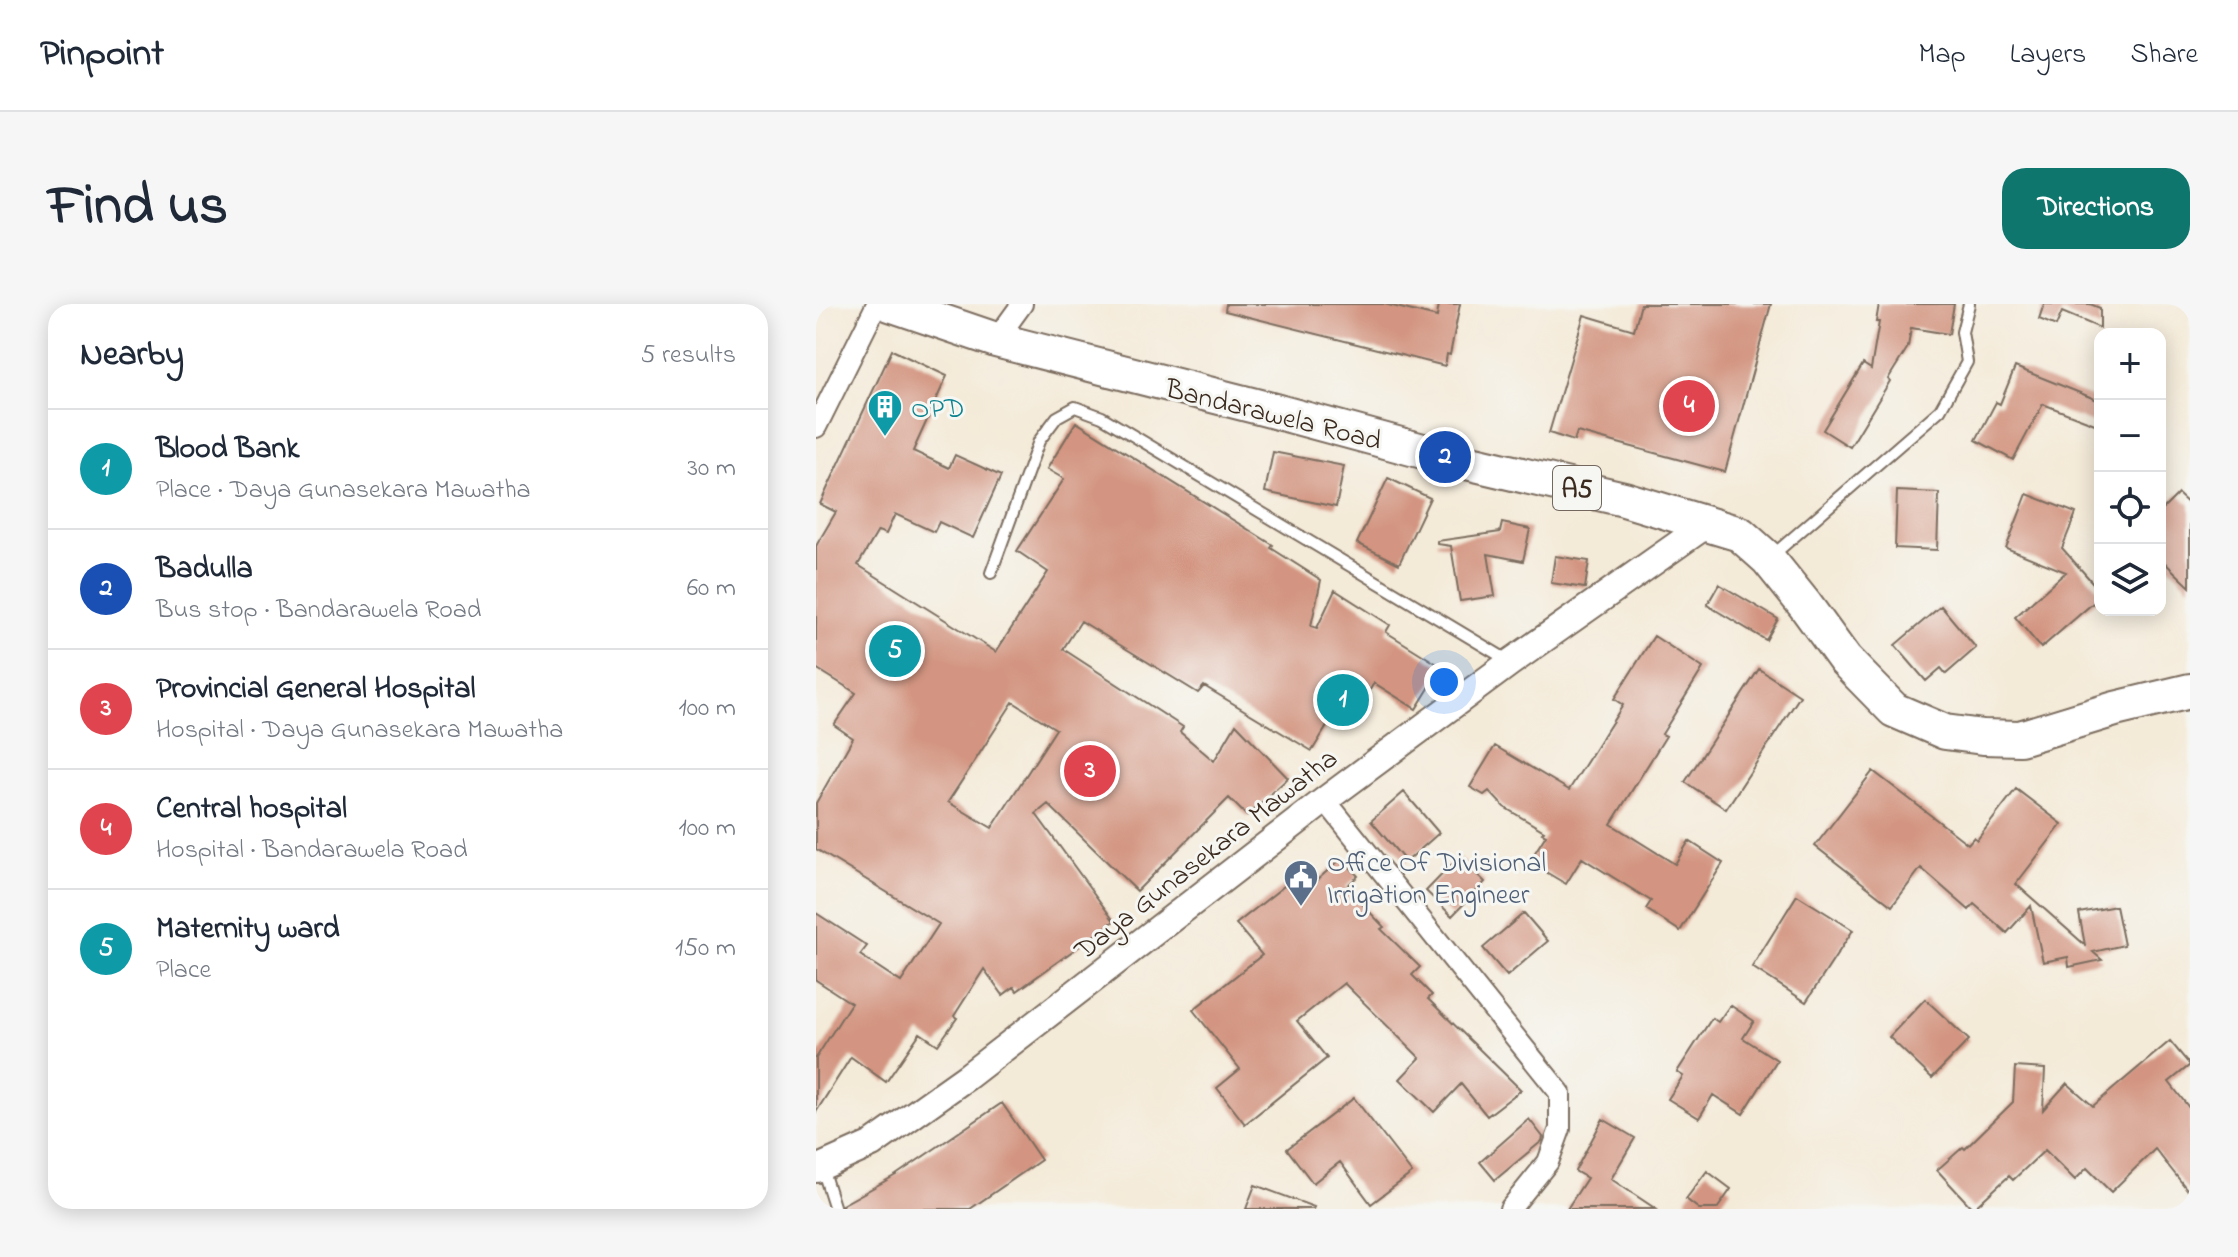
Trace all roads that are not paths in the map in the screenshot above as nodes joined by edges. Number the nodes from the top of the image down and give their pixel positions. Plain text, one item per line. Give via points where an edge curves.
1 (877, 304) edge
2 (890, 304) edge
3 (1022, 304) edge
4 (1969, 304) edge
5 (996, 340) junction
6 (816, 427) edge
7 (1707, 524) junction
8 (1768, 559) junction
9 (991, 573) dead end
10 (1511, 662) junction
11 (2190, 691) edge
12 (1325, 800) junction
13 (819, 1169) edge
14 (835, 1209) edge
15 (1510, 1209) edge

1 - 6 street
2 - 5 highway, Bandarawela Road / A5
3 - 5 street
4 - 8 lane via 1962,332 1967,362 1940,410
5 - 7 highway, Bandarawela Road / A5
7 - 8 highway, Bandarawela Road / A5 via 1740,534
7 - 10 street, Daya Gunasekara Mawatha
8 - 11 highway, Bandarawela Road / A5 via 1845,660 1894,710 1945,732 2020,738
9 - 10 lane via 1039,441 1057,417 1075,407 1102,417
10 - 12 street, Daya Gunasekara Mawatha
12 - 13 street, Daya Gunasekara Mawatha via 968,1076 872,1144
12 - 15 street via 1560,1093 1560,1129 1548,1162
13 - 14 lane

